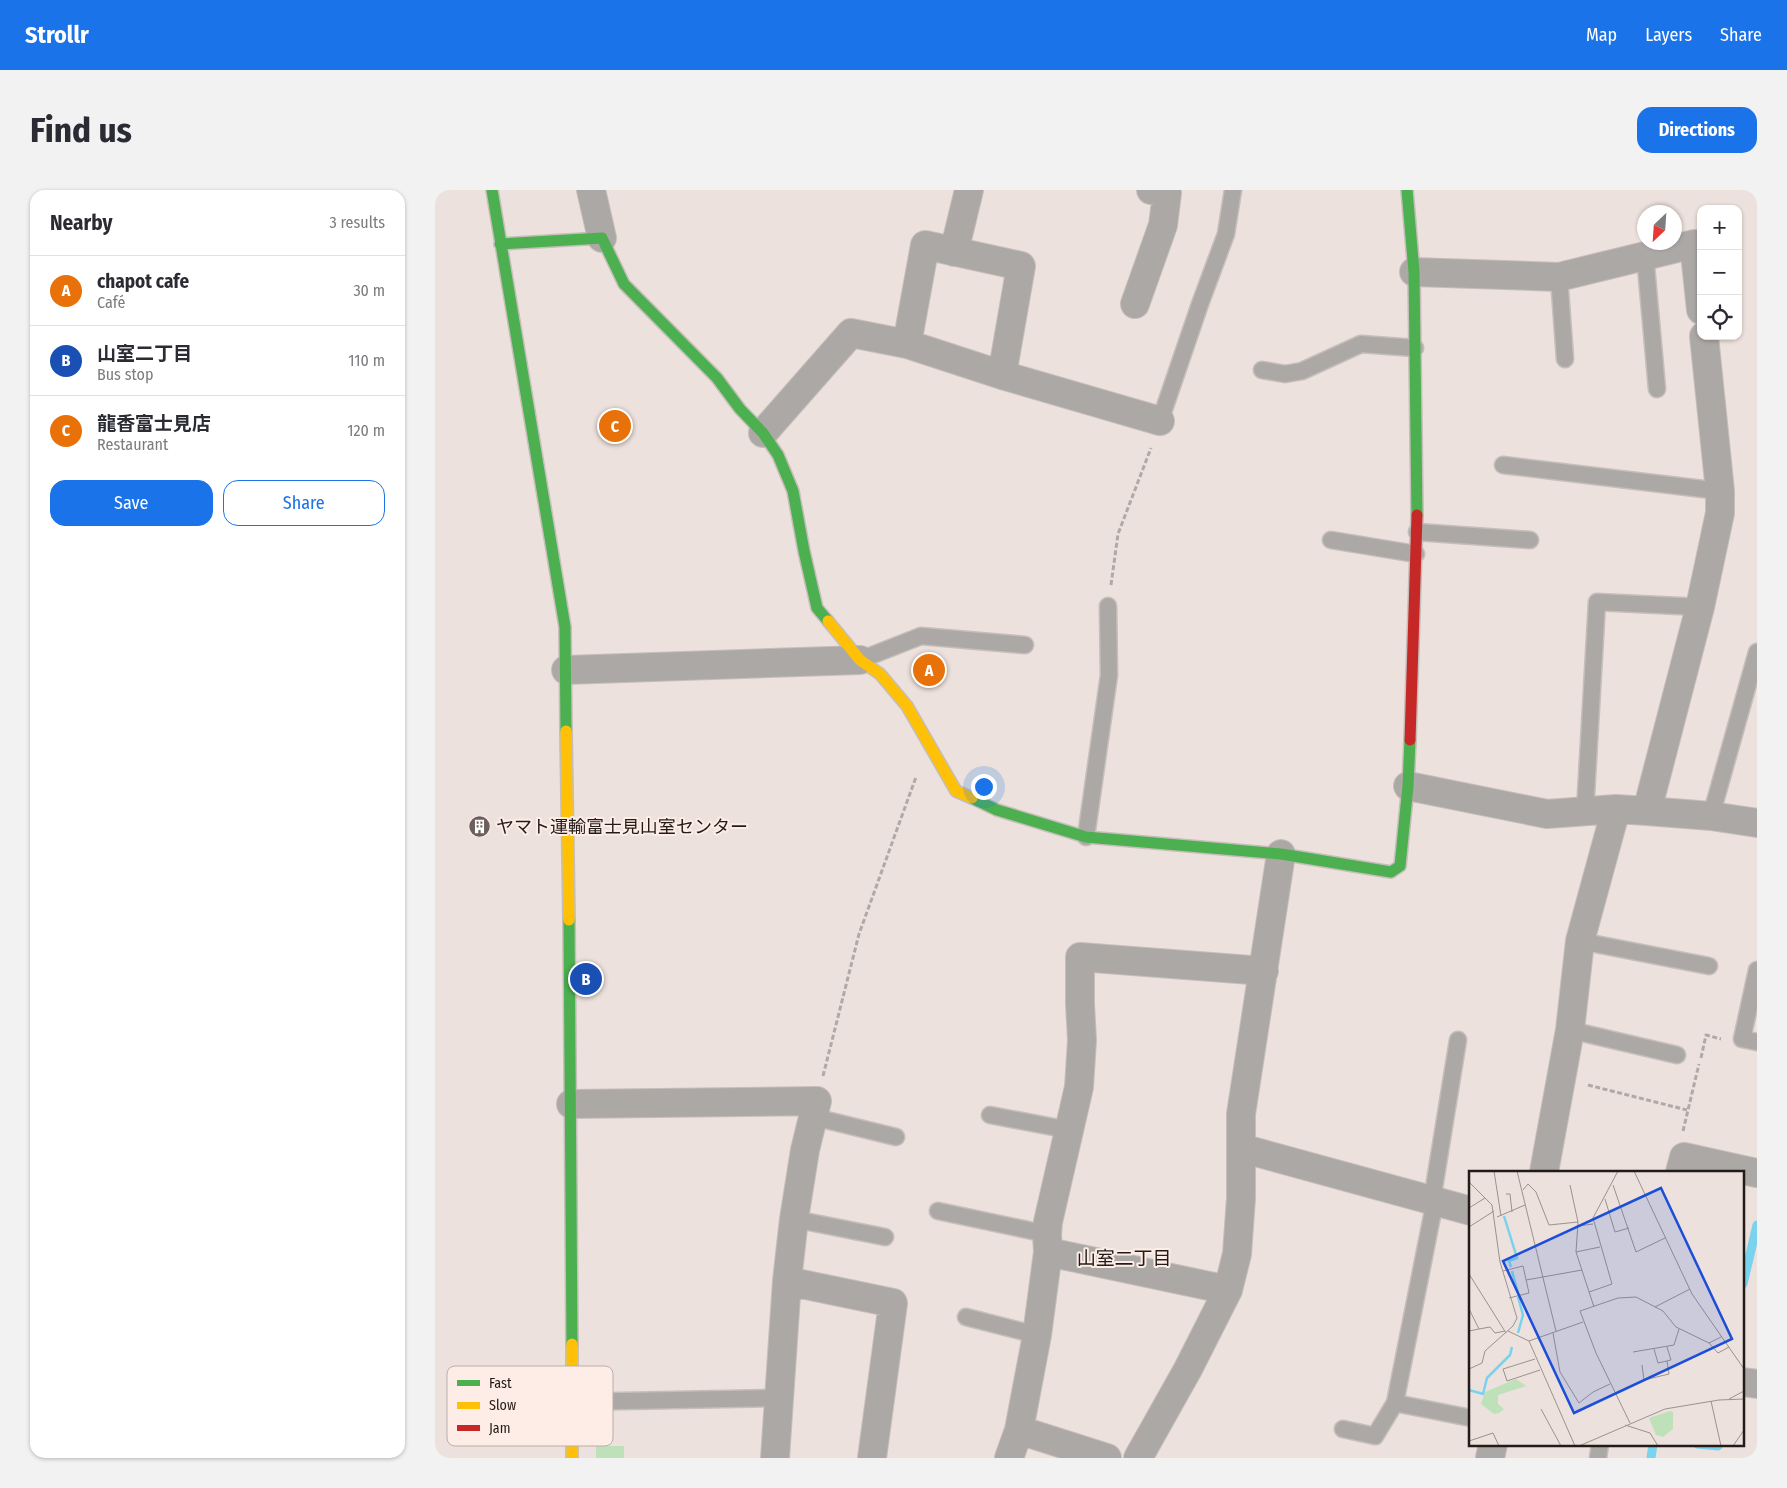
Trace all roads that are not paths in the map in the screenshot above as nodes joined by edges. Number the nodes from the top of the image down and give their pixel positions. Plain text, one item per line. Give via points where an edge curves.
1 (492, 190) edge
2 (591, 190) edge
3 (969, 190) edge
4 (1233, 190) edge
5 (1407, 190) edge
6 (1162, 191) edge
7 (603, 238) junction
8 (500, 244) junction
9 (954, 252) junction
10 (1645, 255) junction
11 (1414, 272) junction
12 (1559, 277) junction
13 (1699, 295) edge
14 (1135, 304) dead end
15 (1704, 340) edge
16 (907, 344) junction
17 (1415, 348) junction
18 (1565, 359) dead end
19 (1262, 370) dead end
20 (1002, 375) junction
21 (1657, 389) dead end
22 (1160, 421) joint
23 (763, 433) junction
24 (1503, 465) dead end
25 (1720, 490) junction
26 (1417, 532) junction
27 (1331, 540) dead end
28 (1530, 540) dead end
29 (1416, 554) junction
30 (1108, 606) road end
31 (1700, 607) junction
32 (1025, 645) dead end
33 (1757, 652) edge
34 (860, 660) junction
35 (566, 670) junction
36 (1408, 786) junction
37 (1616, 809) junction
38 (1647, 811) junction
39 (1585, 812) junction
40 (1711, 816) junction
41 (1757, 823) edge
42 (1086, 837) junction
43 (1281, 854) junction
44 (1580, 941) junction
45 (1709, 966) dead end
46 (1757, 970) edge
47 (1264, 971) junction
48 (1570, 1030) junction
49 (1458, 1040) dead end
50 (1749, 1041) edge
51 (1677, 1055) dead end
52 (571, 1104) junction
53 (815, 1109) junction
54 (990, 1115) dead end
55 (1069, 1130) junction
56 (896, 1137) dead end
57 (1241, 1148) junction
58 (1682, 1165) edge
59 (1544, 1171) edge
60 (1738, 1171) edge
61 (1433, 1201) junction
62 (1469, 1210) edge
63 (938, 1211) dead end
64 (794, 1218) junction
65 (885, 1237) dead end
66 (1047, 1243) junction
67 (787, 1281) junction
68 (1228, 1290) junction
69 (966, 1317) dead end
70 (1037, 1335) junction
71 (571, 1366) edge
72 (779, 1398) junction
73 (613, 1401) edge
74 (1395, 1403) junction
75 (1469, 1418) edge
76 (1019, 1430) junction
77 (1343, 1430) dead end
78 (775, 1458) edge
79 (872, 1458) edge
80 (1009, 1458) edge
81 (1107, 1458) edge
82 (1138, 1458) edge

1 - 8 street
2 - 7 street
3 - 9 street
4 - 22 lane via 1226,234
5 - 11 street
6 - 14 street via 1163,225
7 - 8 street
7 - 23 street via 623,284 717,378
8 - 35 street via 565,626
9 - 16 street via 925,245
9 - 20 street via 1021,266
10 - 12 street
10 - 13 street via 1694,244
10 - 21 lane
11 - 12 street
11 - 17 street
12 - 18 lane
15 - 25 street
16 - 20 street
16 - 23 street via 851,333
17 - 19 lane via 1361,344 1302,371 1285,374
17 - 26 street
20 - 22 street
23 - 34 street via 779,455 793,491 817,608
24 - 25 lane
25 - 31 street via 1720,513
26 - 28 lane
26 - 29 street
27 - 29 lane
29 - 36 street
30 - 42 lane via 1109,675
31 - 38 street
31 - 39 lane via 1597,602
32 - 34 lane via 921,636
33 - 40 lane
34 - 35 street
34 - 42 street via 880,674 907,706 956,791 997,810
35 - 52 street
36 - 39 street via 1547,814
36 - 43 street via 1400,866 1391,872
37 - 38 street
37 - 39 street
37 - 44 street
38 - 40 street
40 - 41 street
42 - 43 street
43 - 47 street
44 - 45 lane
44 - 48 street
46 - 50 lane
47 - 55 street via 1080,957 1080,1078
47 - 57 street via 1241,1114
48 - 51 lane
48 - 59 street
49 - 61 lane
52 - 53 street
52 - 71 street
53 - 56 lane
53 - 64 street
54 - 55 lane
55 - 66 street via 1048,1222
57 - 61 street
57 - 68 street via 1237,1254
58 - 60 street
61 - 62 street
61 - 74 lane
63 - 66 lane
64 - 65 lane
64 - 67 street
66 - 68 street
66 - 70 street
67 - 72 street
67 - 79 street via 893,1303
68 - 82 street
69 - 70 lane
70 - 76 street
72 - 73 lane
72 - 78 street
74 - 75 lane
74 - 77 lane via 1375,1436
76 - 80 street
76 - 81 street

